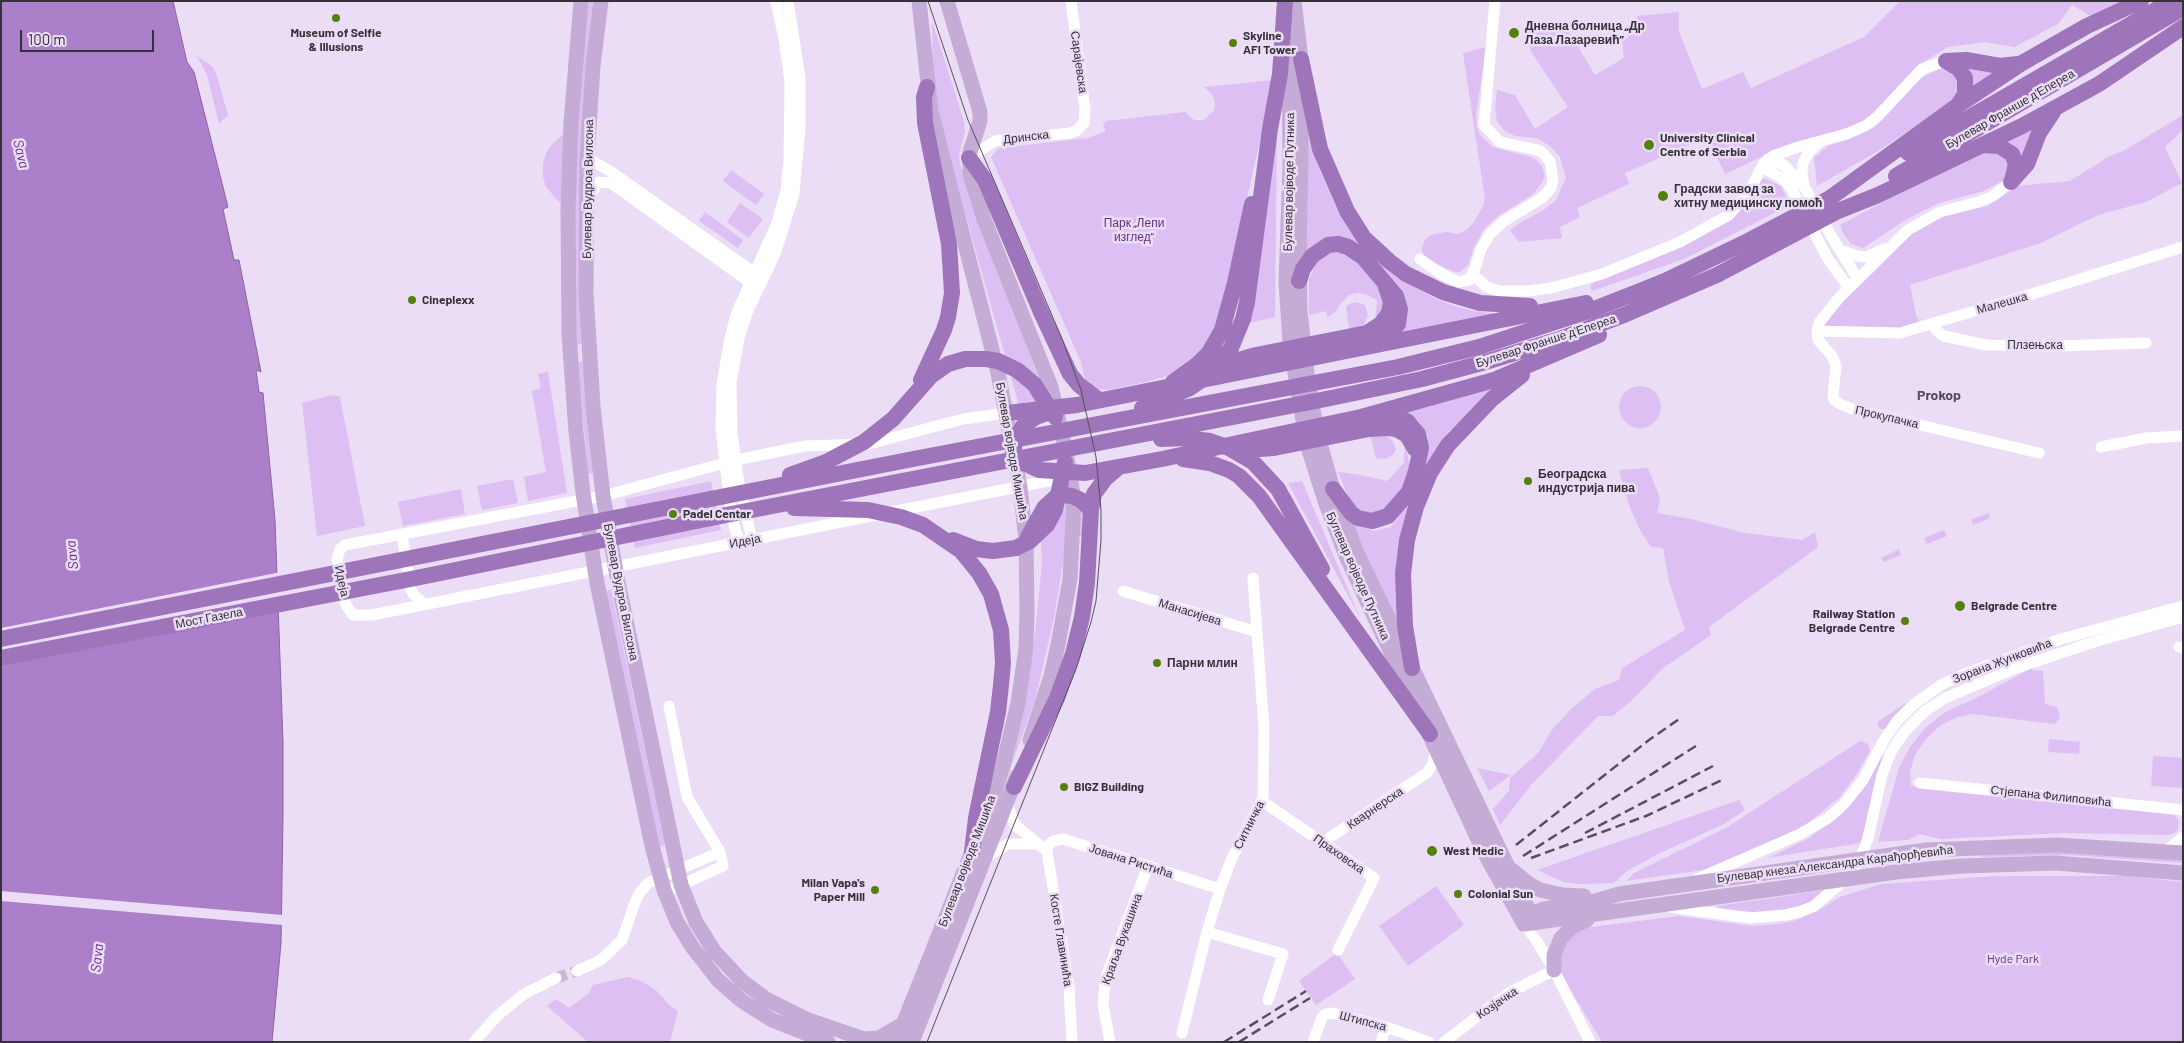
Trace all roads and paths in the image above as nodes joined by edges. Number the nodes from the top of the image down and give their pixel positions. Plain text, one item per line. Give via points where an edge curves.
1 (581, 1) edge
2 (601, 1) edge
3 (776, 1) edge
4 (788, 1) edge
5 (919, 1) edge
6 (946, 1) edge
7 (1071, 1) edge
8 (1286, 1) edge
9 (1294, 1) edge
10 (1495, 1) edge
11 (2140, 1) edge
12 (2171, 1) edge
13 (2183, 8) edge
14 (2183, 27) edge
15 (2183, 37) edge
16 (2156, 46) junction
17 (1301, 59) junction
18 (1946, 61) junction
19 (2022, 63) junction
20 (927, 87) junction
21 (1957, 106) junction
22 (2057, 108) junction
23 (1084, 123) joint
24 (1270, 129) junction
25 (1827, 139) junction
26 (1983, 145) junction
27 (1798, 147) junction
28 (587, 158) junction
29 (969, 158) junction
30 (1765, 163) junction
31 (1789, 168) junction
32 (2011, 182) junction
33 (1791, 188) junction
34 (1805, 188) junction
35 (586, 203) junction
36 (1830, 207) junction
37 (1802, 221) junction
38 (1894, 243) junction
39 (2183, 247) edge
40 (1840, 250) junction
41 (1420, 259) dead end
42 (1472, 274) junction
43 (1717, 275) junction
44 (1858, 279) junction
45 (756, 280) junction
46 (1292, 281) junction
47 (1385, 284) junction
48 (1849, 288) junction
49 (1630, 295) junction
50 (1565, 307) junction
51 (1932, 323) junction
52 (1817, 331) junction
53 (2146, 343) dead end
54 (1368, 348) junction
55 (1551, 356) junction
56 (1218, 366) junction
57 (1166, 388) junction
58 (915, 393) junction
59 (1098, 400) junction
60 (1060, 408) junction
61 (1007, 413) junction
62 (1104, 423) junction
63 (1365, 423) junction
64 (1060, 425) junction
65 (2183, 436) edge
66 (1104, 441) junction
67 (2101, 447) dead end
68 (1229, 448) junction
69 (1013, 452) junction
70 (1066, 452) junction
71 (2039, 453) dead end
72 (1168, 458) junction
73 (730, 461) junction
74 (1119, 468) junction
75 (1085, 473) junction
76 (1020, 487) junction
77 (751, 492) junction
78 (1329, 495) junction
79 (603, 496) junction
80 (584, 500) junction
81 (774, 505) junction
82 (1091, 510) junction
83 (402, 535) junction
84 (940, 535) junction
85 (752, 540) junction
86 (1026, 540) junction
87 (739, 542) junction
88 (616, 567) junction
89 (595, 572) junction
90 (1254, 578) dead end
91 (1124, 591) dead end
92 (425, 604) junction
93 (2183, 606) edge
94 (2183, 617) edge
95 (1354, 628) junction
96 (1257, 632) junction
97 (1, 639) edge
98 (1, 658) edge
99 (1412, 668) junction
100 (669, 706) dead end
101 (1433, 742) junction
102 (1427, 773) junction
103 (1452, 782) junction
104 (1920, 783) dead end
105 (1014, 787) junction
106 (1262, 801) junction
107 (1007, 804) junction
108 (2183, 810) edge
109 (2183, 837) edge
110 (1323, 842) junction
111 (1041, 846) junction
112 (1961, 848) junction
113 (720, 852) junction
114 (2166, 852) junction
115 (2183, 853) edge
116 (979, 854) junction
117 (1507, 865) junction
118 (1148, 866) junction
119 (1962, 866) junction
120 (677, 869) junction
121 (2183, 873) edge
122 (660, 877) junction
123 (1686, 884) junction
124 (681, 885) junction
125 (1220, 889) junction
126 (665, 892) junction
127 (1619, 894) junction
128 (1657, 906) junction
129 (1600, 914) junction
130 (1528, 920) junction
131 (1207, 932) junction
132 (1338, 950) dead end
133 (1554, 970) junction
134 (577, 971) tunnel mouth
135 (556, 978) tunnel mouth
136 (1268, 1000) dead end
137 (903, 1024) junction
138 (1386, 1027) junction
139 (1182, 1034) dead end
140 (474, 1042) edge
141 (828, 1042) edge
142 (896, 1042) edge
143 (912, 1042) edge
144 (1072, 1042) edge
145 (1110, 1042) edge
146 (1313, 1042) edge
147 (1381, 1042) edge
148 (1429, 1042) edge
149 (1444, 1042) edge
150 (1590, 1042) edge

1 - 80 main road, Булевар Вудроа Вилсона via 571,124 567,285
2 - 28 main road, Булевар Вудроа Вилсона via 592,66
3 - 45 street via 788,68 790,161 783,205
4 - 45 street via 800,78 799,148 794,194 775,254
5 - 20 main road, Булевар војводе Мишића
6 - 29 main road via 980,112
7 - 23 street, Сарајевска
8 - 24 highway via 1280,74
8 - 46 main road, Булевар војводе Путника
9 - 17 main road, Булевар војводе Путника
10 - 42 street via 1484,125 1500,142 1543,154 1550,162 1553,182 1542,198 1504,220 1490,234
11 - 19 highway via 2087,26
12 - 36 highway, Булевар Франше д'Епереа
13 - 36 highway, Булевар Франше д'Епереа
14 - 16 highway
15 - 16 street
16 - 22 highway
17 - 46 main road, Булевар војводе Путника
17 - 50 highway via 1327,169 1356,225 1377,250 1420,282 1459,298 1503,306
18 - 19 highway via 1966,60 2000,66
18 - 21 highway via 1959,69 1966,82 1965,94
18 - 25 street via 1922,69 1870,124
19 - 21 highway
20 - 58 highway via 925,123 950,256 951,306 939,344
20 - 61 main road, Булевар војводе Мишића
21 - 36 highway
22 - 26 highway
22 - 32 highway via 2039,133 2023,170
23 - 29 street, Дринска via 1070,133 995,141
24 - 56 highway via 1248,302 1231,348
24 - 57 highway via 1222,330 1204,358
25 - 27 street
25 - 34 street via 1805,158 1802,174
26 - 32 highway via 1999,146 2012,154 2016,164
26 - 36 highway via 1878,195
27 - 30 street via 1777,154
27 - 31 street
28 - 35 main road, Булевар Вудроа Вилсона
28 - 45 street via 610,171
29 - 59 highway via 985,180 1070,374
29 - 64 main road, Булевар војводе Мишића via 970,174 984,219 1051,387
30 - 31 street via 1776,160
30 - 33 street
30 - 42 street via 1740,204 1724,219 1680,242 1602,274 1560,286 1499,291
31 - 33 street
31 - 34 street
32 - 38 street via 1985,200 1932,215
33 - 48 street via 1828,259
34 - 40 street
35 - 45 street via 598,182 611,183
35 - 79 main road, Булевар Вудроа Вилсона via 588,340
36 - 37 highway, Булевар Франше д'Епереа
37 - 43 highway, Булевар Франше д'Епереа
37 - 49 highway, Булевар Франше д'Епереа
38 - 40 street via 1866,256
38 - 44 street
39 - 51 street, Малешка
40 - 44 street
41 - 42 street via 1458,282 1469,280
43 - 55 highway via 1669,304
43 - 66 highway, Булевар Франше д'Епереа via 1560,339 1436,376
44 - 48 street
45 - 73 street via 733,362
46 - 47 highway via 1316,252 1338,244 1363,257
46 - 78 main road, Булевар војводе Путника
47 - 54 highway via 1398,299 1398,324
47 - 56 highway via 1390,302 1386,319 1367,333 1256,355
48 - 52 street via 1819,323
49 - 50 highway
49 - 62 highway, Булевар Франше д'Епереа via 1479,347
50 - 54 highway
51 - 52 street, Малешка via 1893,333
51 - 53 street, Плзењска via 1944,336 1986,345
52 - 71 street, Прокупачка via 1818,340 1836,366 1833,395 1840,404
54 - 57 highway
55 - 63 highway via 1494,380
55 - 99 highway via 1517,378 1471,419 1448,445 1422,491 1410,523 1403,574 1405,626
56 - 62 highway via 1190,388
57 - 59 highway
58 - 64 highway via 936,371 955,361 975,358 998,361 1034,384
58 - 77 highway via 893,419 864,442 826,462 774,480
59 - 60 highway
60 - 61 highway
60 - 69 highway via 1036,416 1023,426
61 - 69 main road, Булевар војводе Мишића
61 - 73 street, Идеја via 963,418 869,444 805,446
62 - 77 highway, Мост Газела
63 - 68 highway via 1274,448
63 - 72 highway
63 - 78 highway via 1403,432 1411,440 1418,462 1409,492 1395,510 1372,521 1358,518
64 - 70 main road, Булевар војводе Мишића
65 - 67 street via 2146,438
66 - 68 highway via 1195,439
66 - 81 highway, Мост Газела
68 - 95 highway via 1253,462 1278,489
69 - 75 highway via 1020,461 1039,470
69 - 76 main road, Булевар војводе Мишића
70 - 84 highway via 1055,510 1047,525 1030,541 1016,548 993,551 976,549
70 - 105 main road, Булевар војводе Мишића via 1074,500 1070,579 1053,668
72 - 74 highway
72 - 95 highway via 1216,465 1239,476 1272,513
73 - 79 street, Идеја
73 - 85 street
73 - 87 street via 732,518
74 - 75 highway
74 - 82 highway via 1098,488
75 - 76 street, Идеја
76 - 85 street, Идеја
76 - 86 main road, Булевар војводе Мишића
77 - 97 highway, Мост Газела
78 - 99 main road, Булевар војводе Путника
78 - 101 main road, Булевар војводе Путника via 1347,558
79 - 80 street, Идеја
79 - 88 main road, Булевар Вудроа Вилсона
80 - 83 street, Идеја
80 - 89 main road, Булевар Вудроа Вилсона
81 - 84 highway via 804,510 868,510 901,516
81 - 98 highway, Мост Газела
82 - 86 highway via 1072,496 1056,497 1040,514
82 - 105 highway via 1087,583 1073,654 1057,698
83 - 92 street via 411,590
83 - 92 street, Идеја via 345,545 340,549 337,560 346,605 358,616
84 - 116 highway via 971,562 996,606 1001,630 1003,663 998,712 976,818
85 - 87 street, Идеја
86 - 116 main road, Булевар војводе Мишића via 1026,648 1018,703
87 - 88 street, Идеја
88 - 89 street, Идеја
88 - 120 main road, Булевар Вудроа Вилсона
89 - 92 street, Идеја
89 - 122 main road, Булевар Вудроа Вилсона
90 - 96 street, Ситничка
91 - 96 street, Манасијева
93 - 123 street, Зорана Жунковића via 2061,639 1941,685 1918,700 1897,722 1863,780 1828,819
94 - 128 street, Зорана Жунковића via 2050,656 1945,698 1913,722 1888,760 1860,860 1848,877 1814,906 1785,915 1750,918
95 - 101 highway
96 - 106 street, Ситничка via 1264,729
99 - 117 main road, Булевар војводе Путника
100 - 113 street via 687,797
101 - 102 street via 1433,763
101 - 103 main road, Булевар војводе Путника
102 - 103 street via 1440,774
102 - 110 street, Кварнерска
103 - 130 main road, Булевар војводе Путника via 1492,866
104 - 108 street, Стјепана Филиповића
105 - 107 main road, Булевар војводе Мишића
106 - 110 street, Праховска
106 - 125 street, Ситничка
107 - 111 street via 1015,825
107 - 116 main road, Булевар војводе Мишића
109 - 114 street
110 - 132 street, Праховска via 1374,878
111 - 116 street via 1008,844
111 - 118 street, Јована Ристића via 1063,839
111 - 144 street, Косте Главинића via 1048,857 1069,988
112 - 114 main road, Булевар кнеза Александра Карађорђевића via 2057,845
112 - 119 main road
112 - 123 main road, Булевар кнеза Александра Карађорђевића via 1892,854
113 - 120 street
113 - 124 street via 723,866
114 - 115 main road, Булевар кнеза Александра Карађорђевића
116 - 137 main road, Булевар војводе Мишића
116 - 143 main road, Булевар војводе Мишића
117 - 127 main road via 1540,890 1572,896
117 - 130 main road, Булевар војводе Путника
118 - 125 street, Јована Ристића
118 - 145 street, Краља Вукашина via 1106,977 1103,1004
119 - 121 main road, Булевар кнеза Александра Карађорђевића via 2055,864
119 - 128 main road, Булевар кнеза Александра Карађорђевића via 1896,872
120 - 122 street
120 - 124 main road, Булевар Вудроа Вилсона
122 - 126 main road, Булевар Вудроа Вилсона
122 - 134 street via 648,883 639,894 624,935 616,946 601,960
123 - 127 main road, Булевар кнеза Александра Карађорђевића
124 - 126 street
124 - 137 main road, Булевар Вудроа Вилсона via 696,922 714,950 742,981 766,999 806,1019 864,1039 886,1036
125 - 131 street, Ситничка
126 - 141 main road, Булевар Вудроа Вилсона via 685,937 718,980 742,1001 772,1020
127 - 130 main road, Булевар кнеза Александра Карађорђевића via 1543,909
128 - 129 main road, Булевар кнеза Александра Карађорђевића
129 - 130 main road, Булевар кнеза Александра Карађорђевића
129 - 133 main road via 1572,927 1561,938 1554,955
130 - 133 street, Булевар војводе Путника
131 - 136 street via 1283,954
131 - 139 street, Ситничка
133 - 149 street, Козјачка via 1507,994
133 - 150 street, Булевар војводе Путника
135 - 140 street via 524,994 497,1016
137 - 142 main road, Булевар војводе Мишића
138 - 146 street, Штипска via 1326,1014 1319,1023
138 - 147 street
138 - 148 street, Штипска

